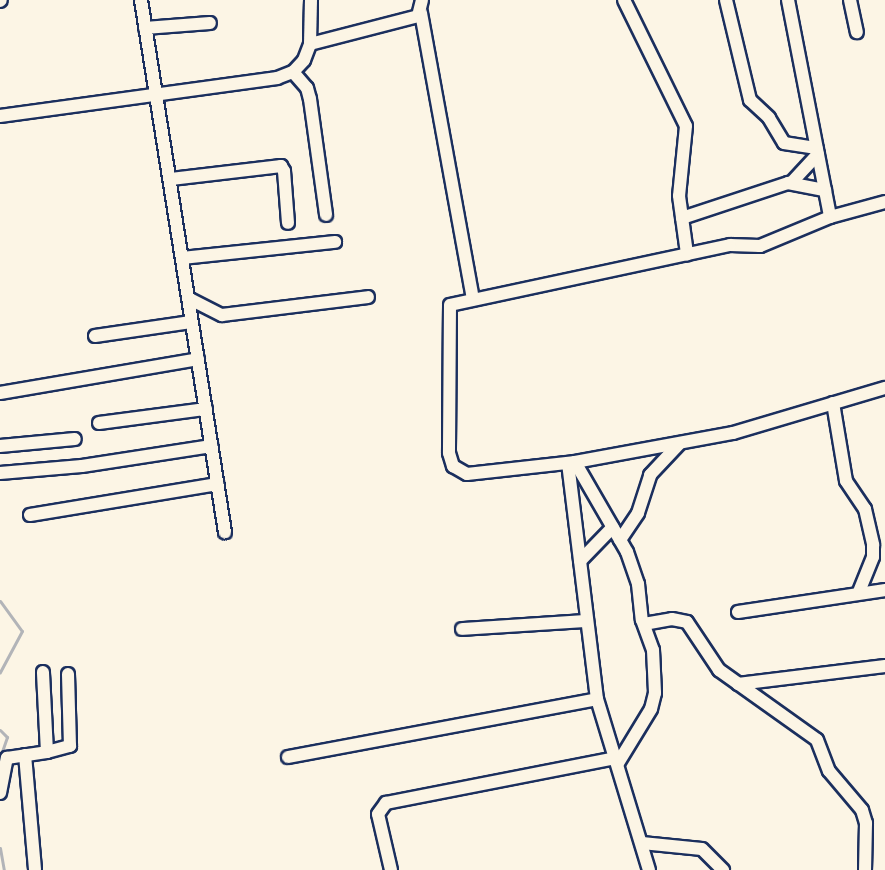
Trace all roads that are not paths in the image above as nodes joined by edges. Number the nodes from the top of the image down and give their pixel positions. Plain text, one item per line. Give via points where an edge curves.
1 (141, 0) edge
2 (311, 0) edge
3 (624, 0) edge
4 (726, 0) edge
5 (788, 0) edge
6 (850, 0) edge
7 (422, 6) edge
8 (210, 23) dead end
9 (145, 28) junction
10 (857, 32) dead end
11 (310, 44) junction
12 (293, 72) junction
13 (155, 96) junction
14 (0, 116) edge
15 (818, 151) junction
16 (171, 179) junction
17 (792, 182) junction
18 (825, 190) junction
19 (885, 202) edge
20 (326, 215) dead end
21 (830, 217) junction
22 (682, 218) junction
23 (288, 223) dead end
24 (335, 242) dead end
25 (687, 254) junction
26 (182, 258) junction
27 (368, 297) dead end
28 (188, 298) junction
29 (473, 299) junction
30 (191, 322) junction
31 (95, 336) dead end
32 (198, 359) junction
33 (885, 388) edge
34 (0, 393) edge
35 (833, 403) junction
36 (206, 409) junction
37 (99, 423) dead end
38 (75, 439) dead end
39 (55, 441) junction
40 (679, 444) junction
41 (0, 446) edge
42 (211, 446) junction
43 (571, 462) junction
44 (59, 468) junction
45 (0, 473) edge
46 (217, 484) junction
47 (30, 515) dead end
48 (613, 527) junction
49 (225, 532) dead end
50 (620, 540) junction
51 (580, 561) junction
52 (885, 590) edge
53 (859, 592) junction
54 (738, 612) dead end
55 (587, 621) junction
56 (644, 624) junction
57 (462, 629) dead end
58 (885, 666) edge
59 (43, 672) dead end
60 (68, 674) dead end
61 (738, 684) junction
62 (597, 699) junction
63 (47, 752) junction
64 (25, 755) junction
65 (288, 757) dead end
66 (617, 760) junction
67 (0, 793) edge
68 (642, 843) junction
69 (35, 870) edge
70 (391, 870) edge
71 (649, 870) edge
72 (723, 870) edge
73 (865, 870) edge

1 - 9 street
2 - 11 street
3 - 22 street via 683,117
4 - 15 street via 750,100 784,143
5 - 15 street
6 - 10 street
7 - 11 street
7 - 29 street
8 - 9 street
9 - 13 street
11 - 12 street
12 - 13 street
12 - 20 street via 310,99
13 - 14 street
13 - 16 street
15 - 17 street
15 - 18 street
16 - 23 street via 281,166
16 - 26 street
17 - 18 street
17 - 22 street
18 - 21 street
19 - 21 street
21 - 25 street via 760,246 730,245
22 - 25 street
24 - 26 street
25 - 29 street
26 - 28 street
27 - 28 street via 222,315
28 - 30 street
29 - 43 street via 453,303 448,311 453,466 467,474
30 - 31 street
30 - 32 street
32 - 34 street
32 - 36 street
33 - 35 street
35 - 40 street
35 - 53 street via 846,481 865,509 873,545
36 - 37 street
36 - 42 street
38 - 39 street
39 - 41 street
39 - 44 street
40 - 43 street
40 - 50 street via 650,475 635,520
42 - 44 street
42 - 46 street
43 - 48 street
43 - 51 street
44 - 45 street
46 - 47 street
46 - 49 street
48 - 50 street
48 - 51 street
50 - 56 street via 635,575
51 - 55 street
52 - 53 street
53 - 54 street
55 - 57 street
55 - 62 street
56 - 61 street via 687,622 715,665
56 - 66 street via 653,650 655,693 644,725
58 - 61 street
59 - 63 street
60 - 63 street via 70,746
61 - 73 street via 820,744 829,771 864,816
62 - 65 street
62 - 66 street
63 - 64 street
64 - 67 street via 7,758
64 - 69 street
66 - 68 street
66 - 70 street via 386,803 378,814
68 - 71 street
68 - 72 street via 702,849

